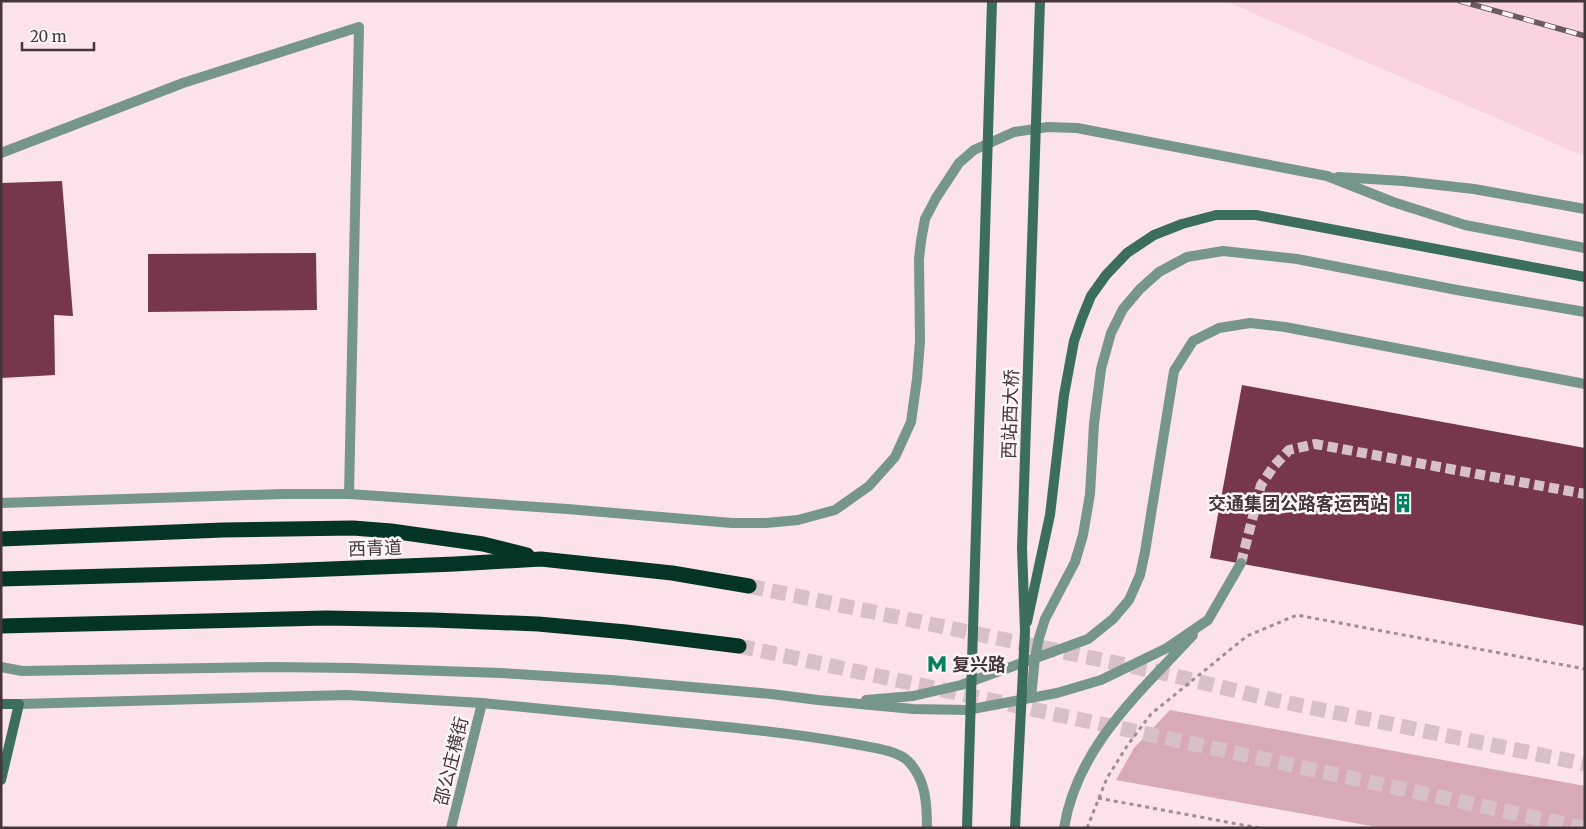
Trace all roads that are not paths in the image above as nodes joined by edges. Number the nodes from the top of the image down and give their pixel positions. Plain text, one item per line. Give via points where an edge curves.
1 (992, 1) edge
2 (1040, 1) edge
3 (1, 153) edge
4 (1327, 176) junction
5 (1585, 209) edge
6 (1585, 248) edge
7 (1585, 278) edge
8 (1585, 312) edge
9 (1585, 384) edge
10 (349, 494) junction
11 (1, 503) edge
12 (1, 539) edge
13 (541, 559) junction
14 (1241, 563) tunnel mouth
15 (1, 579) edge
16 (749, 586) tunnel mouth
17 (1208, 620) junction
18 (1, 626) edge
19 (1025, 630) junction
20 (739, 646) tunnel mouth
21 (1035, 657) junction
22 (1, 667) edge
23 (1031, 698) junction
24 (818, 700) junction
25 (482, 703) junction
26 (1, 704) edge
27 (19, 704) junction
28 (1, 780) edge
29 (451, 828) edge
30 (927, 828) edge
31 (967, 828) edge
32 (1015, 828) edge
33 (1064, 828) edge

1 - 31 main road, 西站西大桥, bridge
2 - 19 main road, 西站西大桥, bridge via 1022,548
3 - 10 street via 182,83 360,27
4 - 5 street via 1474,189
4 - 6 street via 1392,202 1465,225
4 - 10 street via 1077,128 1048,127 1014,132 974,150 959,163 925,219 919,259 920,340 911,422 895,456 869,486 835,510 798,520 732,523
7 - 19 main road, bridge via 1256,214 1216,215 1154,235 1127,254 1106,275 1091,296 1074,341 1064,395 1050,515
8 - 21 street via 1297,259 1222,251 1187,257 1159,272 1123,310 1110,333 1101,369 1090,494 1083,535 1075,562 1045,619
9 - 21 street via 1285,327 1250,323 1219,328 1193,341 1174,371 1145,552 1140,575 1129,600 1088,639
10 - 11 street
12 - 13 highway via 353,528 390,530 482,544
13 - 15 highway, 西青道
13 - 16 highway, 西青道 via 672,573
14 - 17 street
17 - 23 street via 1167,648 1101,680
17 - 33 street via 1102,736 1073,790
18 - 20 highway via 326,618 433,620 538,624
19 - 32 main road, 西站西大桥, bridge
21 - 23 street
21 - 24 street via 961,685 913,696
22 - 24 street via 22,671 272,667 481,672 611,680
23 - 24 street via 967,710 913,709
25 - 27 street via 347,694
25 - 29 street, 邵公庄横街
25 - 30 street via 779,732 879,749 907,760 915,771 923,785
26 - 27 main road
27 - 28 main road

